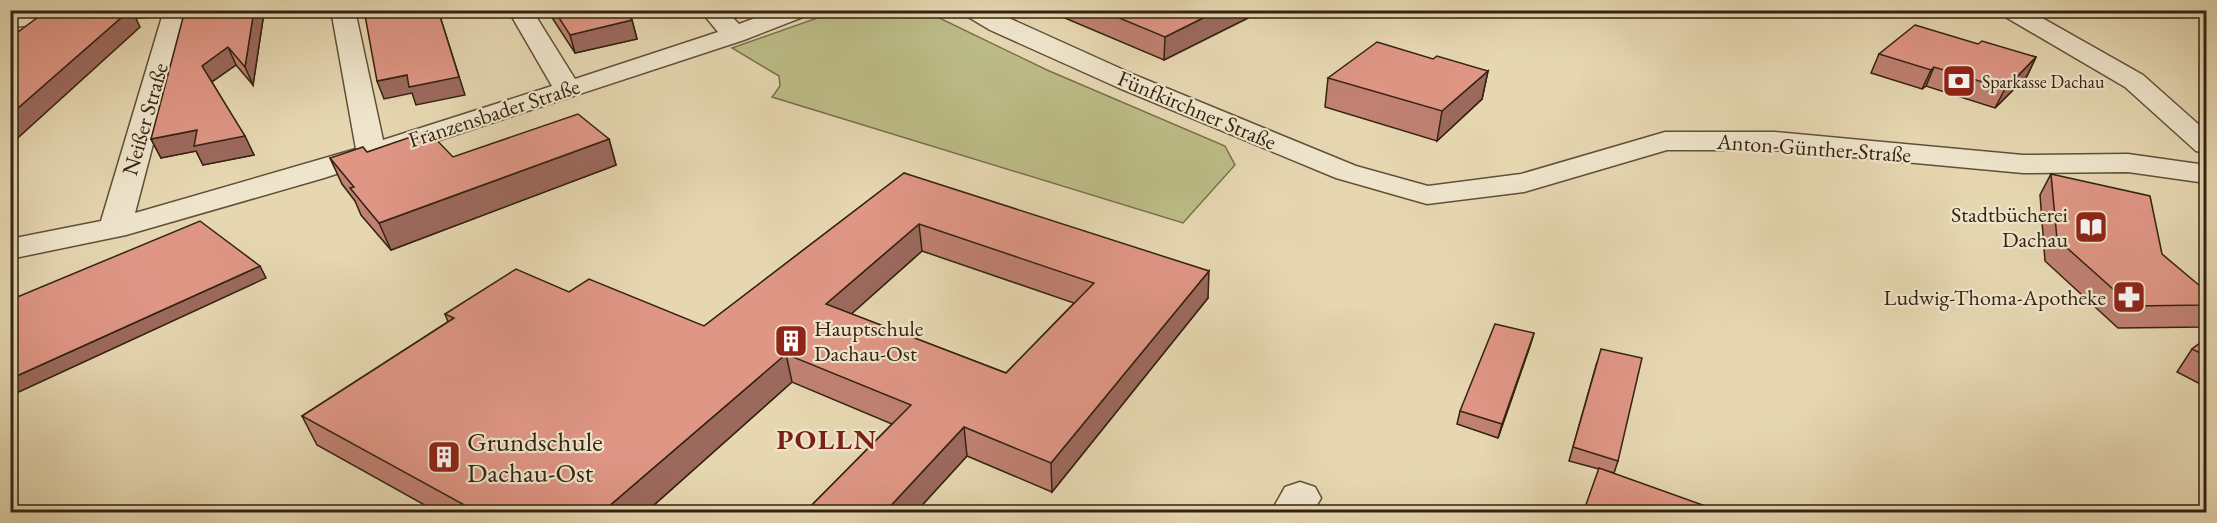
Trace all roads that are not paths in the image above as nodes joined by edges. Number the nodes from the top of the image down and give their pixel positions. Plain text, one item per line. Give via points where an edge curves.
1 (145, 10) edge
2 (176, 10) edge
3 (343, 10) edge
4 (520, 10) edge
5 (711, 10) edge
6 (800, 10) edge
7 (973, 10) edge
8 (2010, 10) edge
9 (10, 20) edge
10 (735, 35) junction
11 (567, 88) junction
12 (2206, 146) edge
13 (371, 154) junction
14 (2206, 174) edge
15 (1427, 195) joint
16 (114, 228) junction
17 (10, 249) edge

1 - 9 street
2 - 16 street, Neißer Straße
3 - 13 street
4 - 11 street
5 - 10 street
6 - 10 street, Franzensbader Straße
7 - 15 street, Fünfkirchner Straße via 1128,82 1346,172
8 - 12 street via 2134,81
10 - 11 street, Franzensbader Straße
11 - 13 street, Franzensbader Straße
13 - 16 street, Franzensbader Straße
14 - 15 street, Anton-Günther-Straße via 2128,163 2023,164 1776,141 1665,141 1524,183
16 - 17 street, Franzensbader Straße

